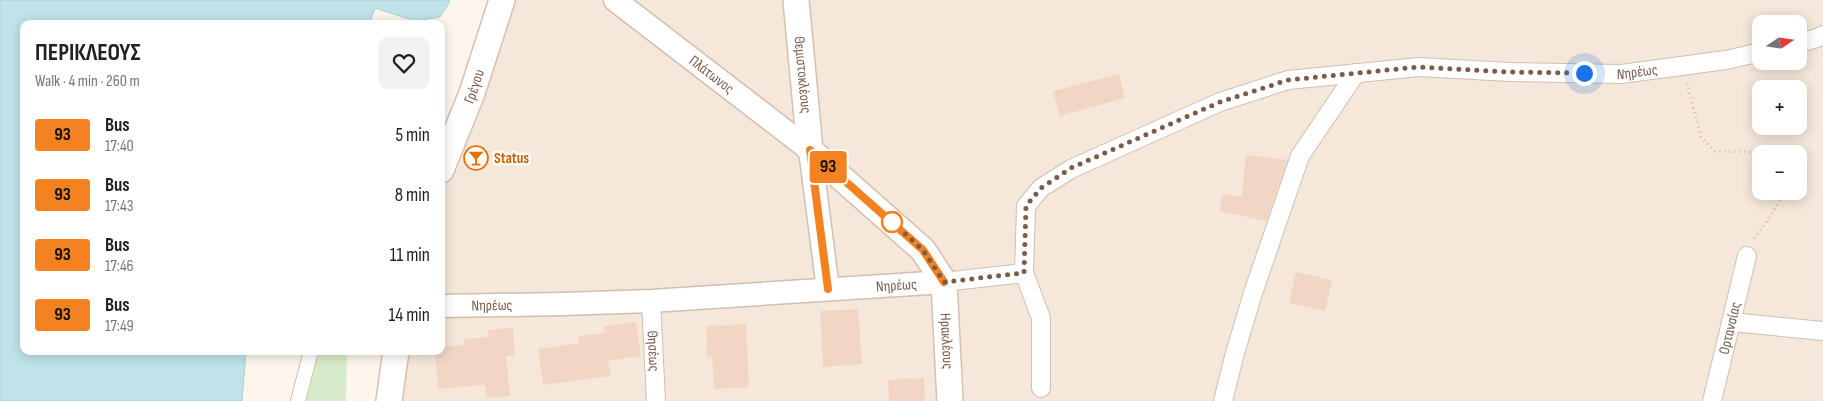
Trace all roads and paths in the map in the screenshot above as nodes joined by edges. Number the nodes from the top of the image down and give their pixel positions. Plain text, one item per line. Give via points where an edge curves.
1 (502, 0) edge
2 (615, 0) edge
3 (796, 0) edge
4 (1823, 35) edge
5 (1808, 40) edge
6 (1752, 54) edge
7 (1684, 65) junction
8 (1356, 73) junction
9 (810, 150) junction
10 (1752, 152) edge
11 (445, 160) edge
12 (1780, 200) edge
13 (1747, 256) joint
14 (1024, 273) junction
15 (944, 282) junction
16 (828, 289) junction
17 (651, 301) junction
18 (445, 306) edge
19 (1731, 322) junction
20 (1823, 331) edge
21 (310, 355) edge
22 (395, 355) edge
23 (1041, 388) dead end
24 (298, 401) edge
25 (389, 401) edge
26 (656, 401) edge
27 (950, 401) edge
28 (1223, 401) edge
29 (1712, 401) edge

1 - 11 main road, Γρέγου via 472,93
2 - 9 street, Πλάτωνος
3 - 9 main road, Θεμιστοκλέους
4 - 5 street
6 - 7 street, Νηρέως
7 - 8 street, Νηρέως via 1621,74 1418,67
7 - 10 path via 1700,137 1715,151
8 - 14 street, Νηρέως via 1288,80 1220,102 1071,168 1041,188 1026,206
8 - 28 street via 1300,156 1253,293
9 - 15 main road via 923,250
9 - 16 street
12 - 13 path via 1750,243
13 - 19 street, Ορτανσίας
14 - 15 street, Νηρέως
14 - 23 street via 1041,318
15 - 16 street, Νηρέως
15 - 27 main road, Ηρακλέους
16 - 17 street, Νηρέως
17 - 18 street, Νηρέως
17 - 26 street, Θησέως
19 - 20 street
19 - 29 street, Ορτανσίας
21 - 24 street
22 - 25 main road

